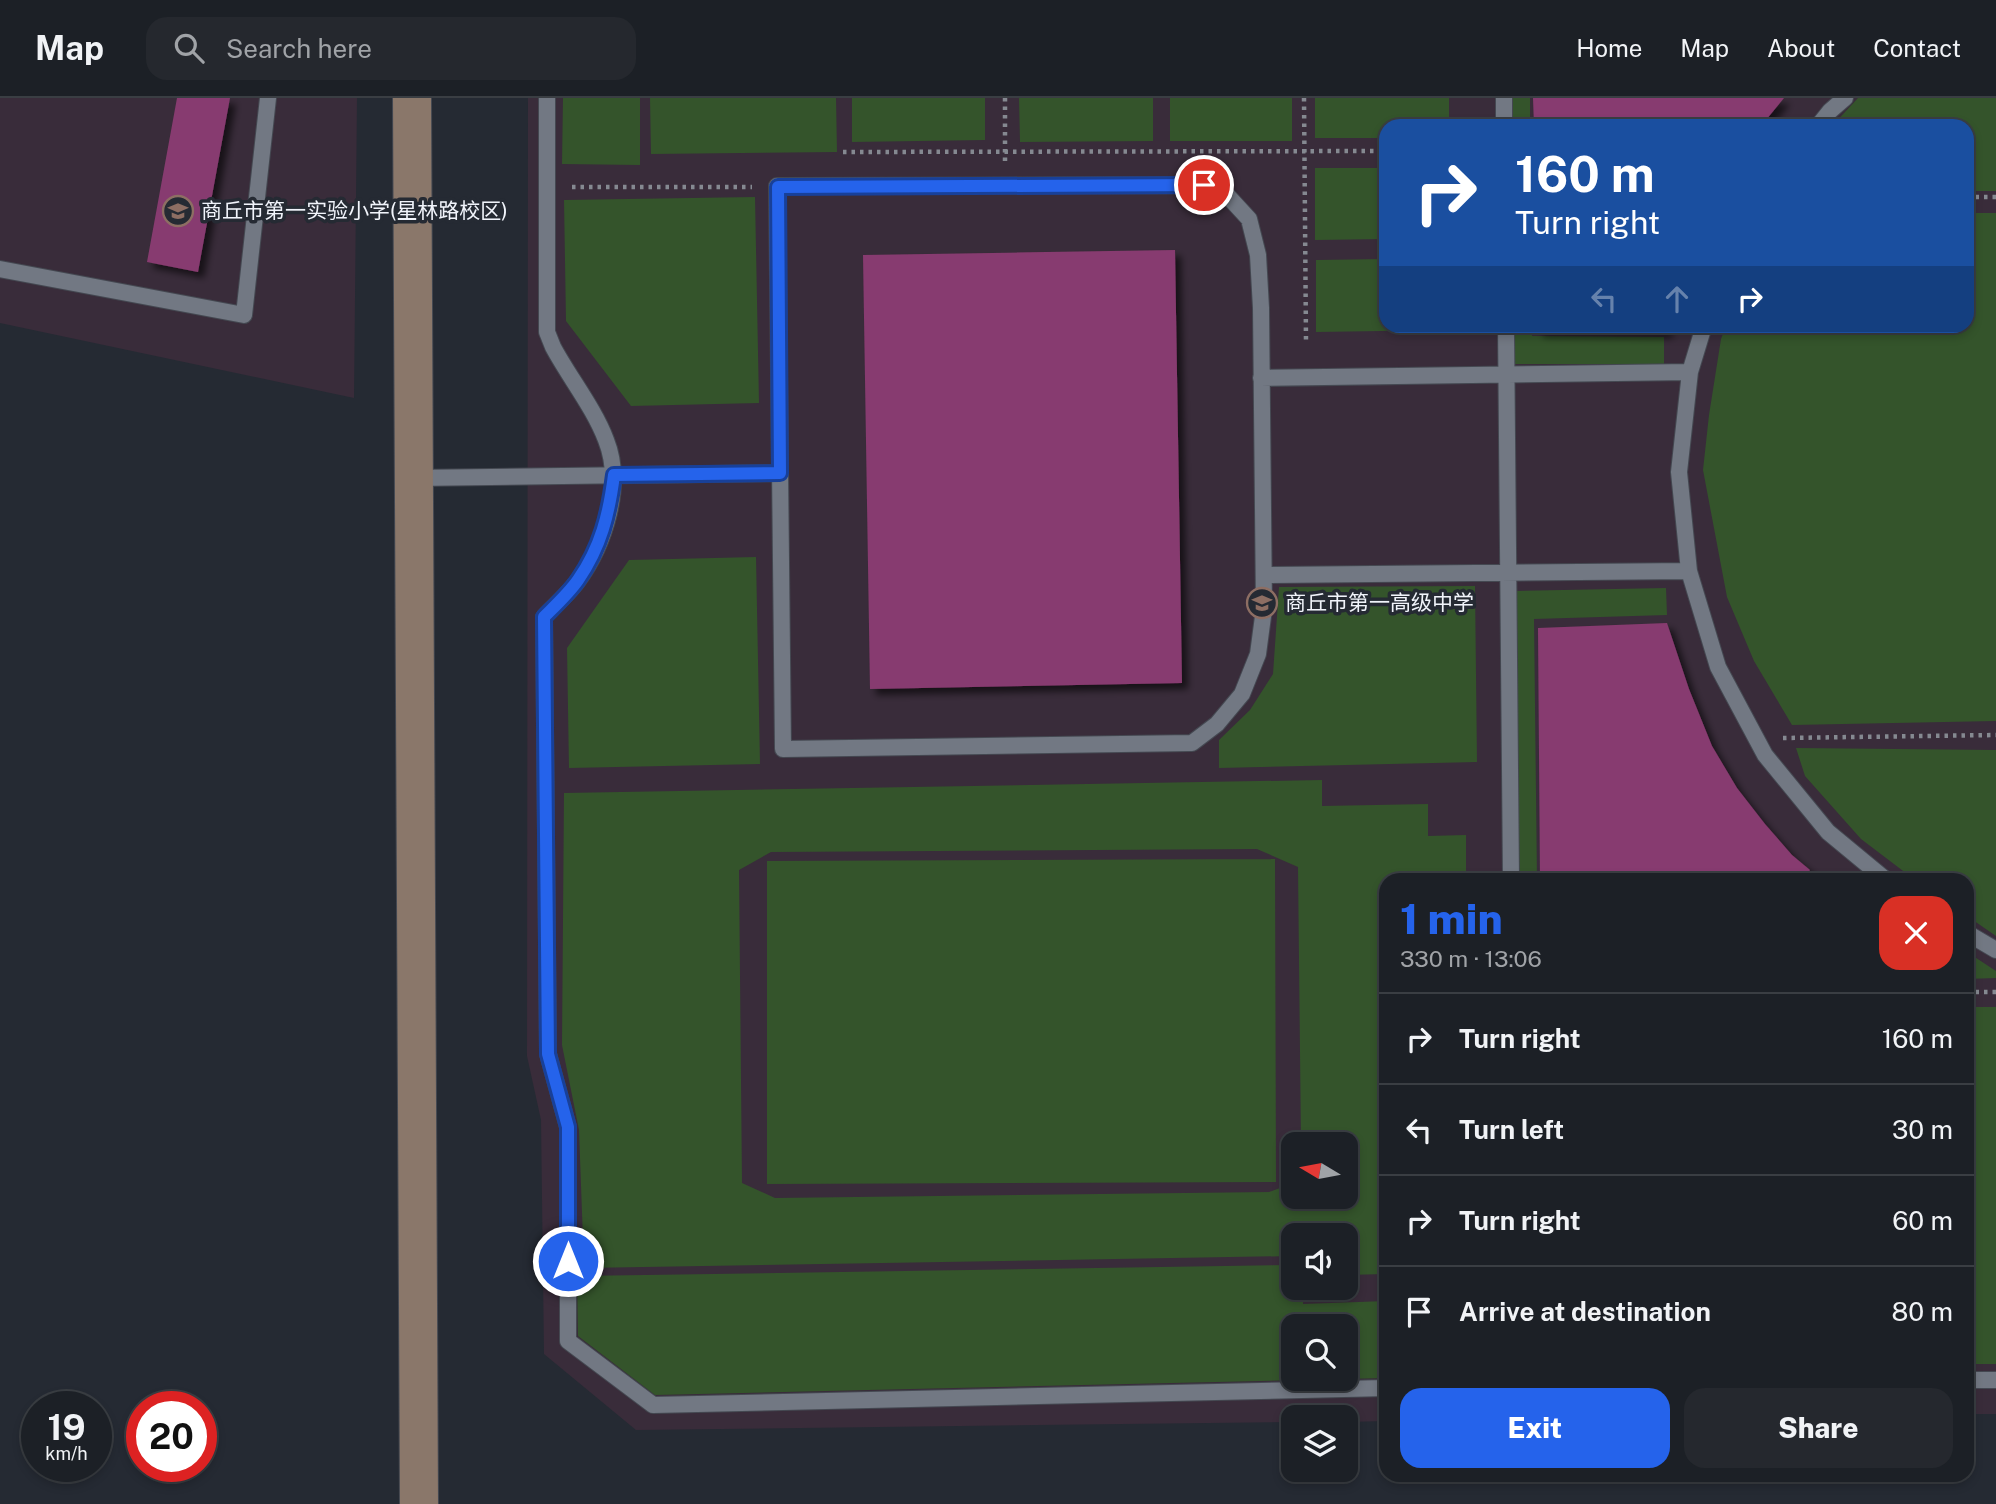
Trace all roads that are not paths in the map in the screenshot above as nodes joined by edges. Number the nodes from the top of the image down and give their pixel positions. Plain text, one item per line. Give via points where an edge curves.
1 (268, 98) edge
2 (412, 98) edge
3 (547, 98) edge
4 (1504, 98) edge
5 (1845, 98) edge
6 (1504, 119) edge
7 (1824, 119) edge
8 (0, 269) edge
9 (1506, 333) edge
10 (1702, 333) edge
11 (1690, 372) junction
12 (1507, 374) junction
13 (1261, 378) junction
14 (780, 473) junction
15 (614, 475) junction
16 (414, 478) junction
17 (1689, 571) junction
18 (1508, 573) junction
19 (1264, 575) junction
20 (1511, 873) edge
21 (1878, 873) edge
22 (1974, 937) edge
23 (1996, 950) edge
24 (1974, 1380) edge
25 (1996, 1380) edge
26 (1379, 1388) edge
27 (419, 1504) edge

1 - 8 lane via 244,316
2 - 16 street
3 - 15 lane via 547,332 607,441
4 - 6 lane
5 - 7 lane
9 - 12 lane
10 - 11 lane
11 - 12 lane
11 - 17 lane via 1679,472
12 - 13 lane
12 - 18 lane
13 - 14 lane via 1258,255 1249,219 1226,194 1204,185 778,187
13 - 19 lane
14 - 15 lane
14 - 19 lane via 783,749 1192,743 1217,724 1242,694 1258,654
15 - 16 lane
15 - 26 lane via 610,508 596,551 577,582 544,617 548,1054 568,1127 568,1341 653,1405
16 - 27 street
17 - 18 lane
17 - 21 lane via 1718,667 1765,755 1828,832
18 - 19 lane
18 - 20 lane
22 - 23 lane
24 - 25 lane

